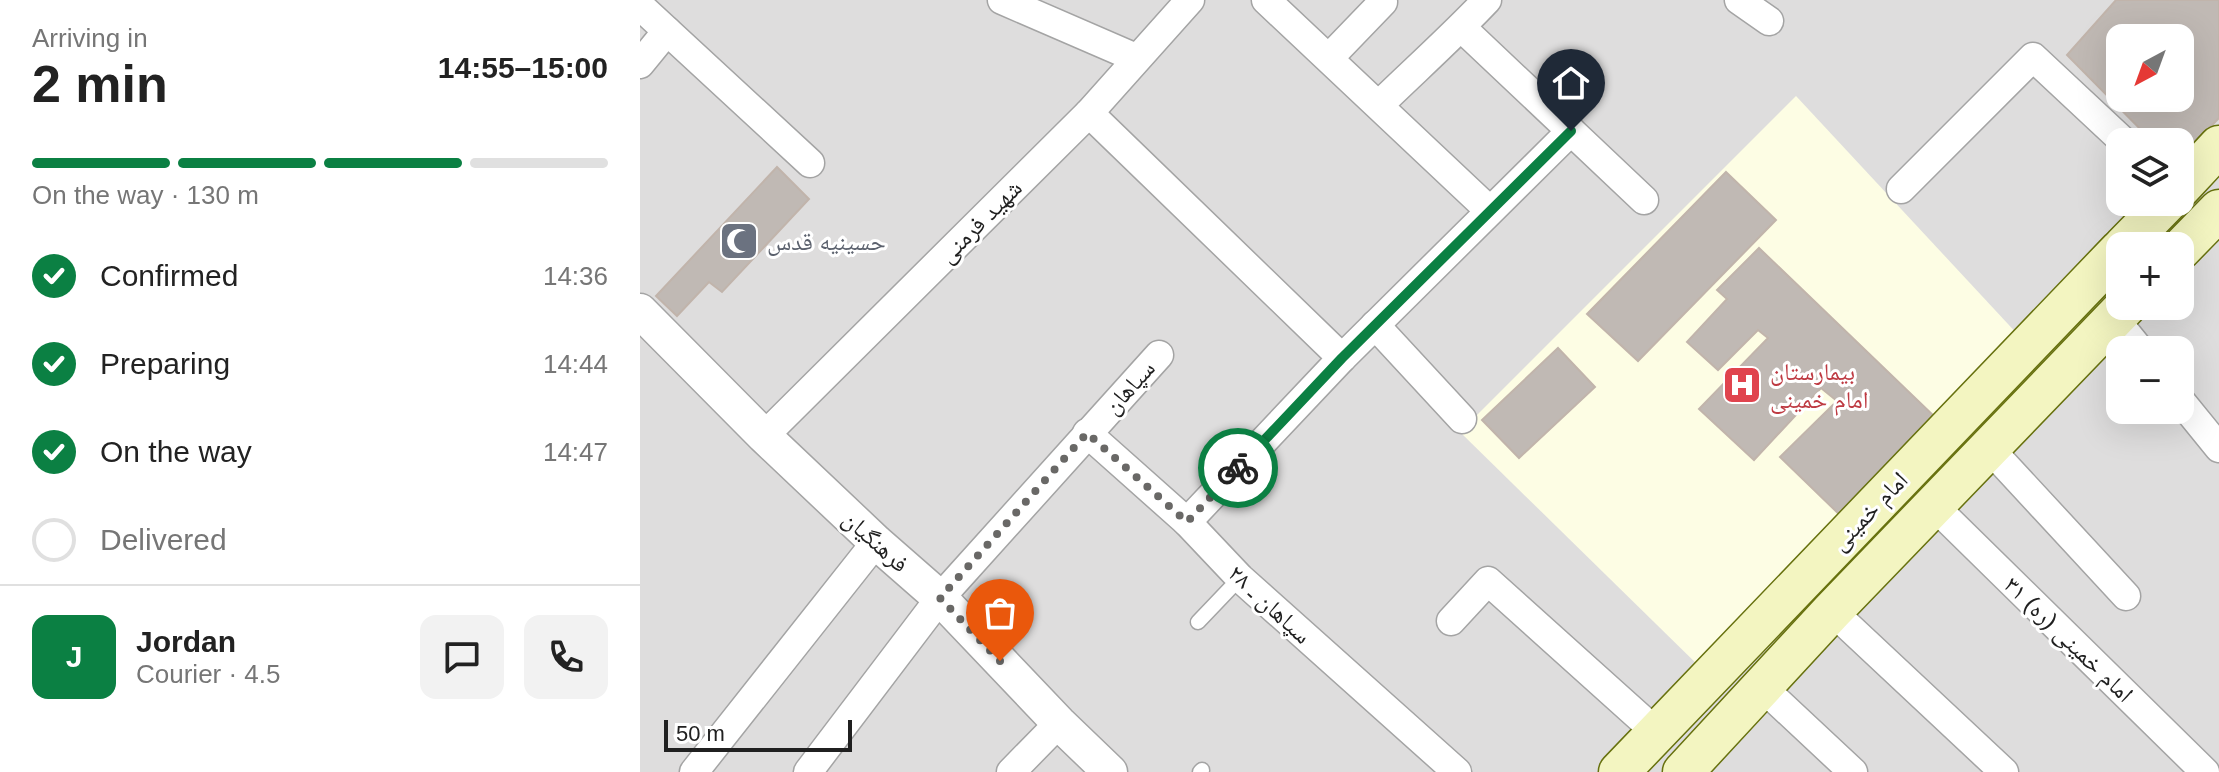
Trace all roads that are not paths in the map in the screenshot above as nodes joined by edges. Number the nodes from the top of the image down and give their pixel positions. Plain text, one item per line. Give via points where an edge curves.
1 (1002, 0) edge
2 (1190, 0) edge
3 (1266, 0) edge
4 (1487, 0) edge
5 (1739, 0) edge
6 (1383, 2) dead end
7 (640, 6) edge
8 (1769, 21) dead end
9 (1462, 28) junction
10 (667, 31) junction
11 (1136, 58) junction
12 (1329, 58) junction
13 (640, 64) edge
14 (1379, 105) junction
15 (1089, 113) junction
16 (2109, 128) edge
17 (1571, 131) junction
18 (2219, 146) edge
19 (810, 163) dead end
20 (2194, 173) edge
21 (1901, 189) dead end
22 (1644, 200) dead end
23 (2203, 208) edge
24 (1489, 210) junction
25 (2153, 216) edge
26 (2138, 232) edge
27 (2190, 232) edge
28 (2106, 265) edge
29 (640, 311) edge
30 (2112, 320) edge
31 (1375, 325) junction
32 (1159, 355) dead end
33 (1342, 358) junction
34 (2194, 417) edge
35 (1462, 419) dead end
36 (1087, 433) junction
37 (764, 436) junction
38 (1989, 448) junction
39 (2219, 448) edge
40 (1933, 505) junction
41 (1187, 522) junction
42 (876, 542) junction
43 (1240, 578) junction
44 (2126, 596) dead end
45 (940, 598) junction
46 (1832, 611) junction
47 (1451, 621) dead end
48 (1198, 622) dead end
49 (1761, 686) junction
50 (1059, 723) junction
51 (1656, 732) junction
52 (1696, 765) edge
53 (694, 772) edge
54 (808, 772) edge
55 (1011, 772) edge
56 (1110, 772) edge
57 (1457, 772) edge
58 (1619, 772) edge
59 (1853, 772) edge
60 (2004, 772) edge
61 (2205, 772) edge

1 - 11 street
2 - 11 street, شهید فرمنی
3 - 12 street
4 - 9 street
5 - 8 street
6 - 12 street
7 - 10 street
9 - 14 street
9 - 17 street
10 - 13 street
10 - 19 street
11 - 15 street, شهید فرمنی
12 - 14 street
14 - 24 street
15 - 33 street
15 - 37 street, شهید فرمنی
16 - 21 street via 2033,57
17 - 22 street
17 - 24 street
18 - 20 main road
23 - 27 main road
24 - 31 street
25 - 26 main road
28 - 51 main road, امام خمینی
29 - 37 street, فرهنگیان
30 - 38 main road, امام خمینی
31 - 33 street
31 - 35 street
32 - 36 street, سپاهان
33 - 41 street
34 - 39 street
36 - 41 street, سپاهان ـ ۲۸
36 - 45 street, سپاهان
37 - 42 street, فرهنگیان
38 - 40 main road, امام خمینی
38 - 44 street
40 - 46 main road, امام خمینی
40 - 61 street, امام خمینی (ره) ۳۱
41 - 43 street, سپاهان ـ ۲۸
42 - 45 street, فرهنگیان
42 - 53 street
43 - 48 lane
43 - 57 street, سپاهان ـ ۲۸
45 - 50 street, فرهنگیان
45 - 54 street, سپاهان
46 - 49 main road, امام خمینی
46 - 60 street
47 - 51 street via 1488,581
49 - 52 main road, امام خمینی
49 - 59 street
50 - 55 street
50 - 56 street, فرهنگیان
51 - 58 main road, امام خمینی

